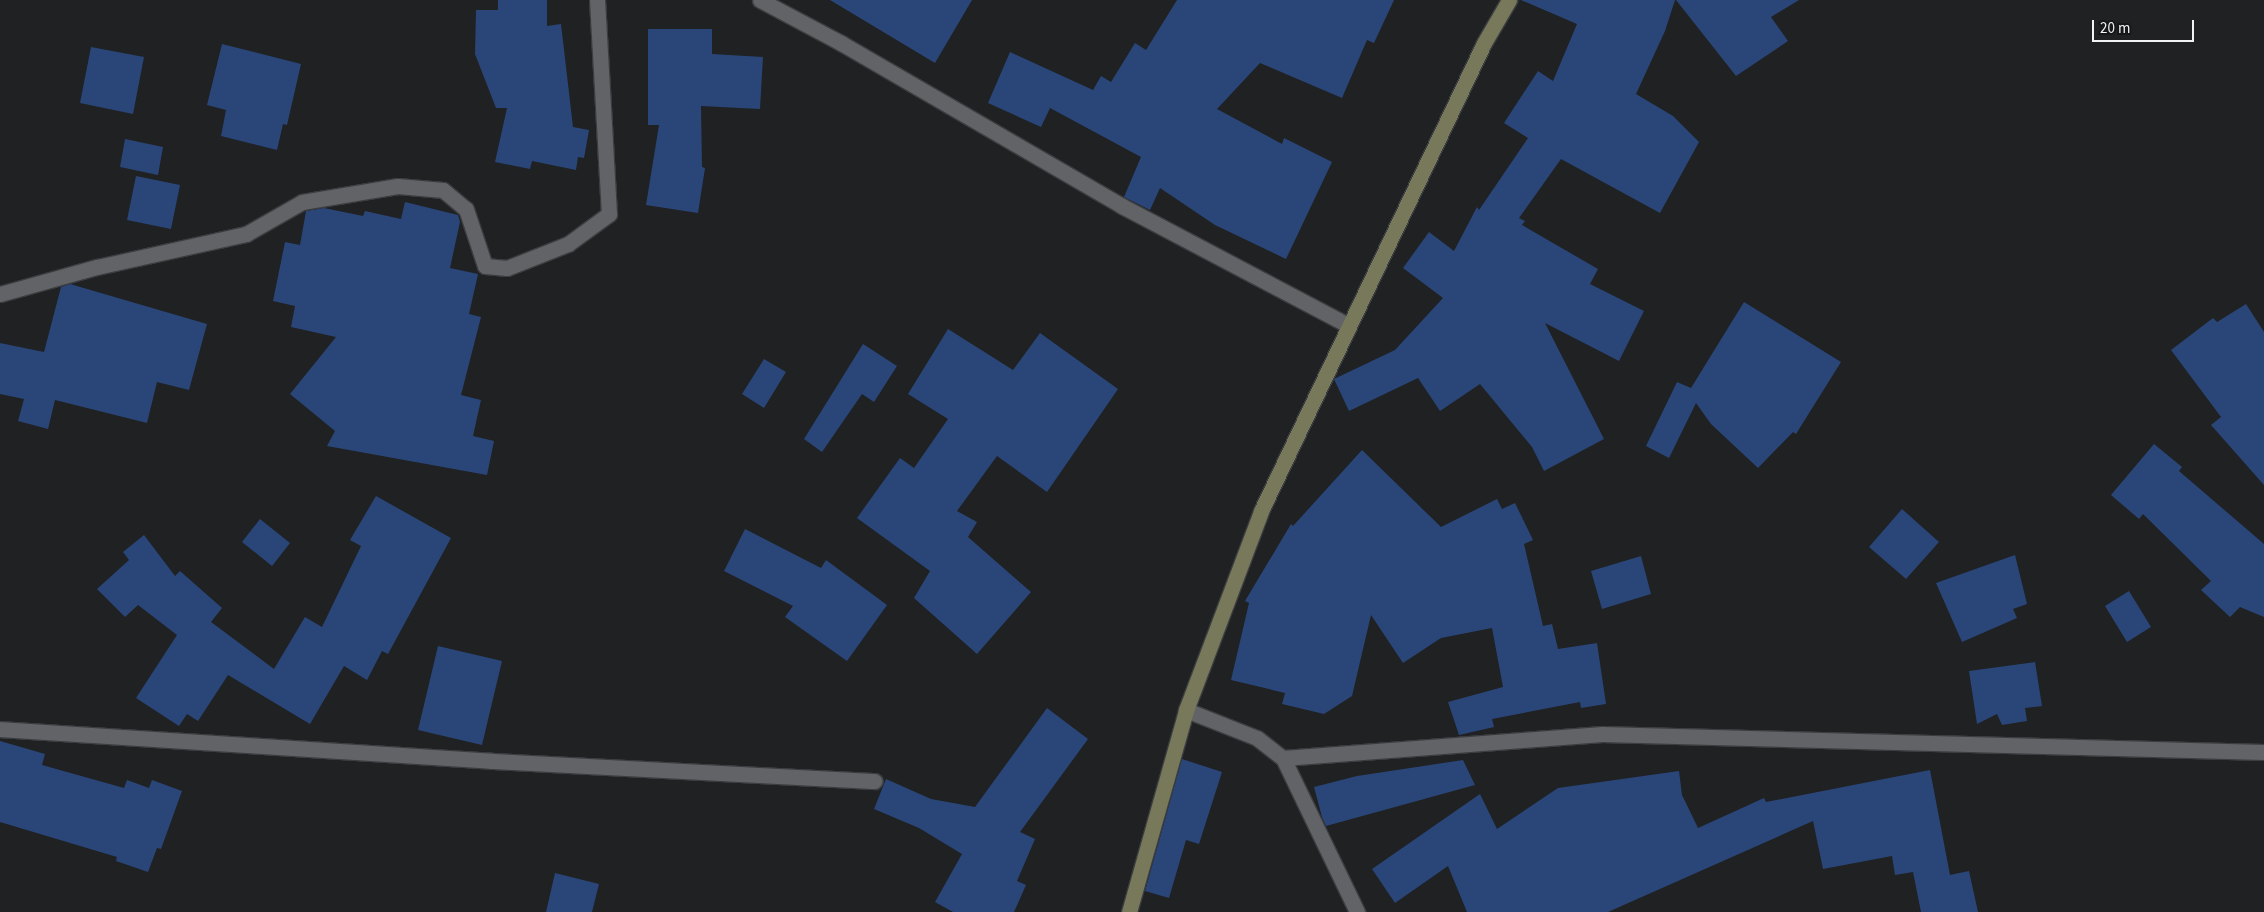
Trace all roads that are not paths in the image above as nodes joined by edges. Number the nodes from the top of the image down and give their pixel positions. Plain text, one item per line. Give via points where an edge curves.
1 (597, 0) edge
2 (760, 0) edge
3 (1508, 0) edge
4 (0, 294) edge
5 (1348, 325) junction
6 (1186, 710) junction
7 (0, 729) edge
8 (2264, 752) edge
9 (1283, 758) junction
10 (874, 781) dead end
11 (1129, 912) edge
12 (1358, 912) edge

1 - 4 street via 609,214 568,244 507,268 485,266 466,209 443,190 398,186 302,202 246,234 97,267
2 - 5 street via 841,43 1122,206
3 - 5 main road via 1484,43
5 - 6 main road via 1262,511
6 - 9 street via 1256,738
6 - 11 main road
7 - 10 street via 491,761
8 - 9 street via 1602,734
9 - 12 street

